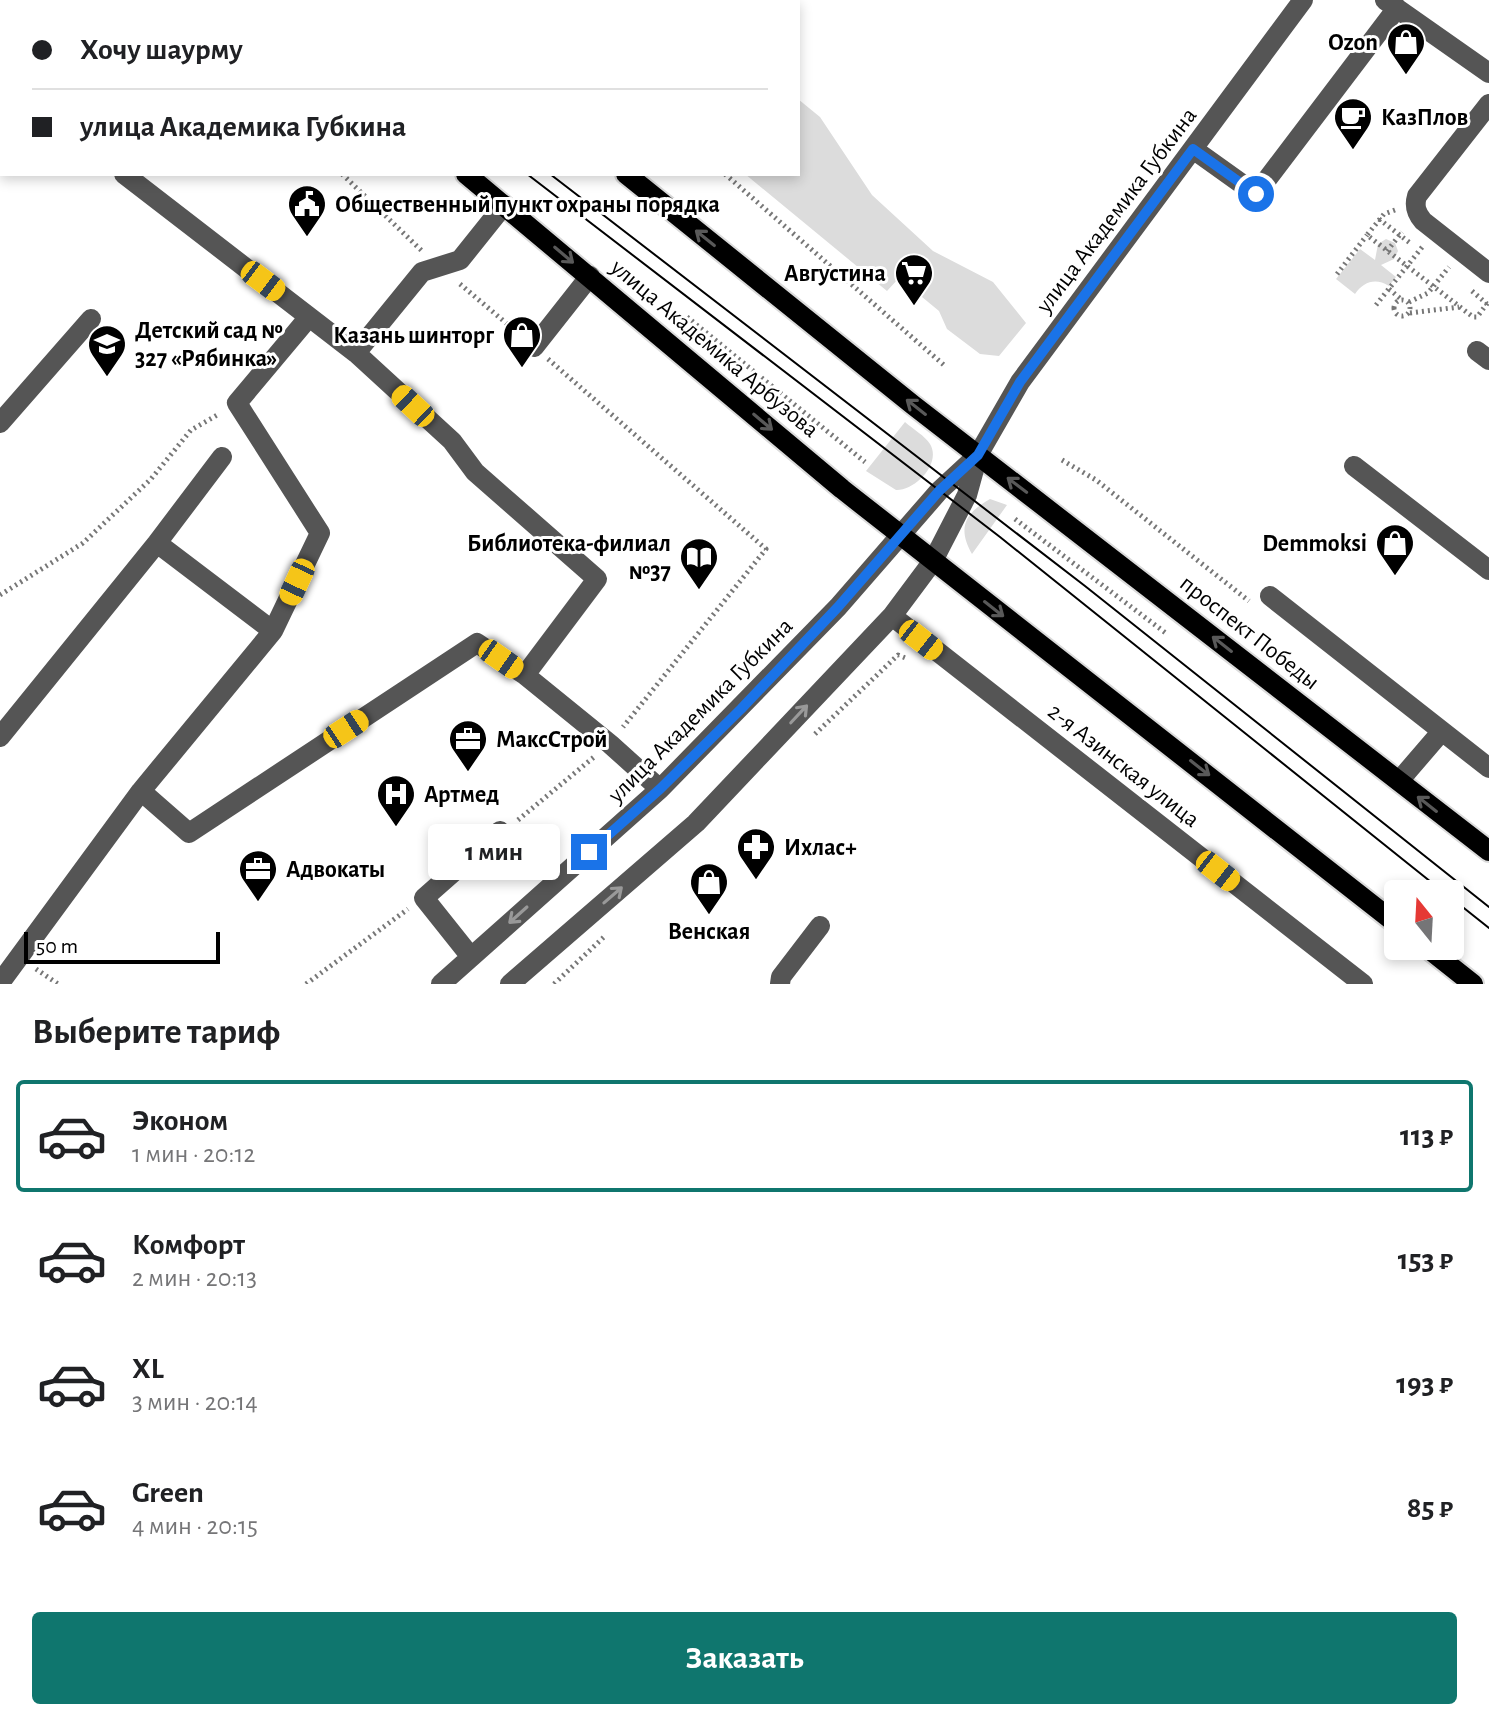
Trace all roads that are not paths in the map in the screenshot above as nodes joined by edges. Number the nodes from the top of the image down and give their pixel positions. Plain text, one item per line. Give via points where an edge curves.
1 (1303, 0) edge
2 (1391, 4) edge
3 (1489, 73) edge
4 (1489, 104) edge
5 (1193, 149) junction
6 (127, 176) edge
7 (468, 176) edge
8 (629, 176) edge
9 (504, 205) junction
10 (1489, 273) edge
11 (590, 276) junction
12 (309, 317) junction
13 (91, 319) dead end
14 (534, 347) dead end
15 (356, 353) junction
16 (0, 423) edge
17 (978, 455) junction
18 (222, 457) dead end
19 (1354, 466) dead end
20 (900, 535) junction
21 (157, 543) junction
22 (933, 561) junction
23 (1489, 570) edge
24 (1270, 596) dead end
25 (892, 616) junction
26 (273, 631) junction
27 (525, 675) junction
28 (1442, 731) junction
29 (0, 737) edge
30 (1489, 768) edge
31 (1399, 781) junction
32 (660, 789) junction
33 (141, 791) junction
34 (508, 826) road end
35 (1489, 851) edge
36 (1384, 914) edge
37 (820, 926) dead end
38 (471, 957) junction
39 (1443, 960) edge
40 (2, 976) edge
41 (441, 984) edge
42 (510, 984) edge
43 (780, 984) edge
44 (1363, 984) edge
45 (1473, 984) edge

1 - 5 street, улица Академика Губкина
2 - 3 street
2 - 5 street via 1256,194
4 - 10 street via 1417,196 1415,207 1419,216
5 - 17 street, улица Академика Губкина via 1020,382
6 - 12 street
7 - 9 main road, улица Академика Арбузова
17 -> 8 main road
9 -> 11 main road, улица Академика Арбузова
9 - 15 street via 460,260 422,272
11 - 14 street
11 -> 20 main road, улица Академика Арбузова
12 - 15 street
12 - 26 street via 237,403 320,533
13 - 16 street
15 - 27 street via 452,441 475,472 597,579
17 - 20 street, улица Академика Губкина
17 - 22 street, улица Академика Губкина via 967,495
31 -> 17 main road, проспект Победы
18 - 21 street
19 - 23 street
20 - 22 main road, улица Академика Арбузова
20 - 32 street, улица Академика Губкина via 838,607
21 - 26 street
21 - 29 street
22 - 25 street, улица Академика Губкина
22 -> 36 main road
24 - 28 street
42 -> 25 street, улица Академика Губкина via 696,823
25 - 44 street, 2-я Азинская улица
26 - 33 street
27 - 32 street
27 - 33 street via 477,643 189,833
28 - 30 street
28 - 31 street
35 -> 31 main road, проспект Победы
32 -> 38 street, улица Академика Губкина
33 - 40 street
34 - 38 street via 424,898
37 - 43 street
38 - 41 street, улица Академика Губкина
39 - 45 main road

